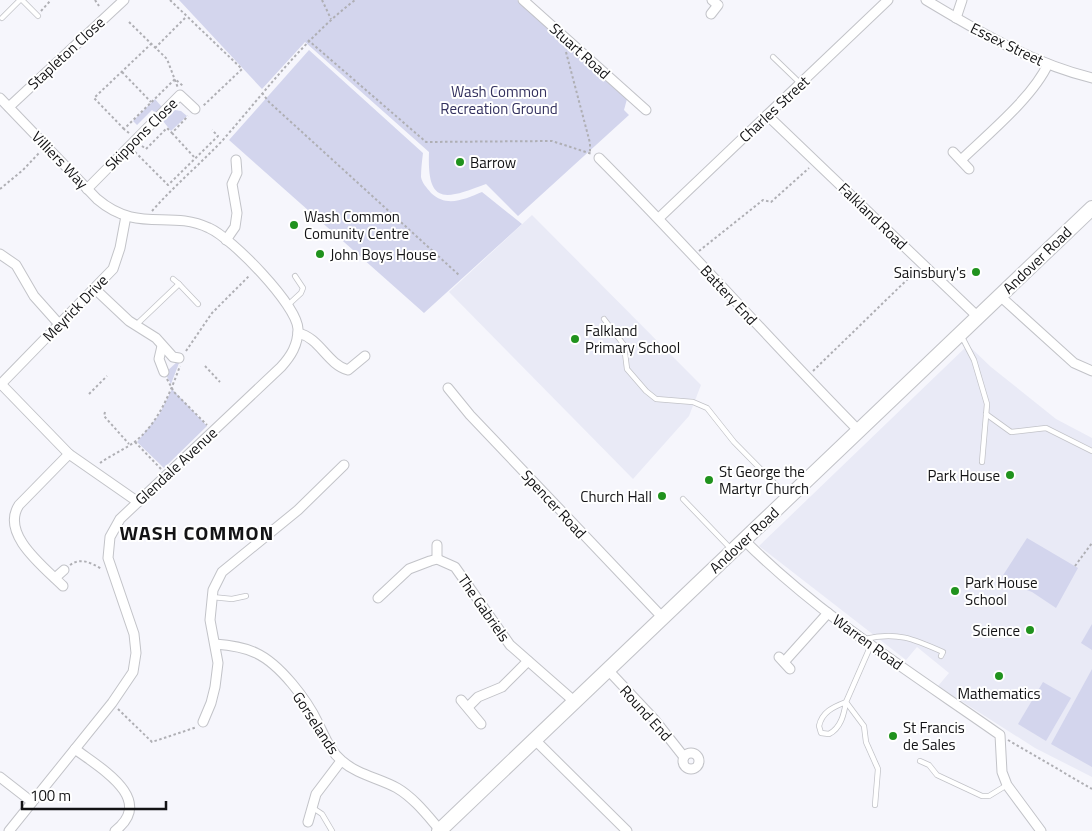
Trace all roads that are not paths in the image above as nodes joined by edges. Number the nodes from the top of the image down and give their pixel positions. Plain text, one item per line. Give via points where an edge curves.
1 (21, 0) edge
2 (124, 0) edge
3 (523, 0) edge
4 (712, 0) edge
5 (888, 0) edge
6 (926, 0) edge
7 (962, 0) edge
8 (711, 14) dead end
9 (38, 17) road end
10 (2, 18) dead end
11 (956, 18) junction
12 (773, 57) dead end
13 (1048, 64) junction
14 (1092, 78) edge
15 (801, 84) junction
16 (0, 98) edge
17 (9, 107) junction
18 (646, 110) dead end
19 (195, 111) road end
20 (768, 115) junction
21 (952, 152) dead end
22 (594, 156) road end
23 (236, 160) dead end
24 (962, 160) junction
25 (969, 169) dead end
26 (87, 188) junction
27 (1092, 208) edge
28 (126, 216) junction
29 (659, 218) junction
30 (226, 240) junction
31 (0, 254) edge
32 (295, 276) dead end
33 (173, 279) dead end
34 (179, 284) junction
35 (95, 288) junction
36 (1000, 296) junction
37 (198, 304) dead end
38 (288, 305) junction
39 (978, 317) junction
40 (604, 319) dead end
41 (59, 324) junction
42 (136, 325) junction
43 (298, 334) junction
44 (960, 334) junction
45 (162, 346) junction
46 (364, 356) dead end
47 (181, 358) road end
48 (1092, 371) edge
49 (164, 372) dead end
50 (0, 385) edge
51 (448, 388) dead end
52 (986, 414) junction
53 (860, 432) junction
54 (1092, 451) edge
55 (68, 454) junction
56 (982, 462) dead end
57 (344, 465) dead end
58 (789, 498) junction
59 (683, 499) dead end
60 (138, 502) junction
61 (744, 540) junction
62 (437, 545) dead end
63 (733, 550) junction
64 (438, 559) junction
65 (64, 570) road end
66 (55, 578) junction
67 (62, 586) dead end
68 (246, 596) dead end
69 (212, 597) junction
70 (378, 598) dead end
71 (828, 613) junction
72 (663, 618) junction
73 (868, 641) junction
74 (215, 644) junction
75 (941, 656) dead end
76 (528, 661) junction
77 (784, 663) dead end
78 (608, 670) junction
79 (461, 700) dead end
80 (575, 702) junction
81 (846, 702) junction
82 (468, 707) junction
83 (203, 722) road end
84 (480, 724) dead end
85 (535, 740) junction
86 (75, 749) junction
87 (684, 757) dead end
88 (341, 761) junction
89 (920, 761) dead end
90 (0, 777) edge
91 (1007, 785) junction
92 (32, 802) junction
93 (875, 805) dead end
94 (311, 807) junction
95 (308, 822) dead end
96 (440, 830) edge
97 (9, 831) edge
98 (115, 831) edge
99 (332, 831) edge
100 (626, 831) edge
101 (1041, 831) edge

1 - 9 lane
1 - 10 lane
2 - 17 street, Stapleton Close
3 - 18 street, Stuart Road via 634,106
4 - 8 street via 718,5
5 - 15 street, Charles Street
6 - 11 street, Essex Street
7 - 11 street
11 - 13 street, Essex Street via 1014,50
12 - 15 lane
13 - 14 street, Essex Street
13 - 24 street via 1026,96
15 - 20 street, Charles Street
16 - 17 street, Villiers Way
17 - 26 street, Villiers Way
19 - 26 street, Skippons Close via 180,95
20 - 29 street, Charles Street
20 - 39 street, Falkland Road
21 - 24 street
22 - 29 street, Battery End
23 - 30 street via 237,172 232,184 237,213 235,228
24 - 25 street
26 - 28 street, Villiers Way via 103,204
27 - 36 main road, Andover Road
28 - 30 street via 200,224
28 - 35 street, Meyrick Drive via 116,262
29 - 53 street, Battery End
30 - 38 street
31 - 41 street via 16,265 34,296
32 - 38 lane via 304,288
33 - 34 lane
34 - 37 lane
34 - 42 lane
35 - 41 street, Meyrick Drive
35 - 42 street
36 - 39 main road, Andover Road
36 - 48 street via 1074,363
38 - 43 street via 296,319
39 - 44 main road, Andover Road
40 - 58 lane via 624,345 627,368 646,391 656,399 693,402 707,408 734,442
41 - 50 street, Meyrick Drive
42 - 45 street
43 - 46 street via 311,338 338,367 348,370
43 - 60 street, Glendale Avenue via 289,358
44 - 52 lane via 983,385
44 - 53 main road, Andover Road
45 - 47 street via 173,357
45 - 49 street via 159,358
50 - 55 street
51 - 72 street, Spencer Road
52 - 54 lane via 1011,432 1046,428
52 - 56 lane
53 - 58 main road, Andover Road
55 - 60 street
55 - 66 street via 19,505 13,525 19,542
57 - 69 street via 298,510 222,572
58 - 61 main road, Andover Road
59 - 63 lane
60 - 86 street, Glendale Avenue via 116,524 110,537 108,558 134,634 136,653 129,680
61 - 63 main road, Andover Road
61 - 71 street, Warren Road
62 - 64 street
63 - 72 main road, Andover Road
64 - 70 street via 409,569
64 - 76 street, The Gabriels via 456,567 493,624
65 - 66 street
66 - 67 street
68 - 69 lane via 232,599
69 - 74 street via 210,620
71 - 73 street, Warren Road
71 - 77 street
72 - 78 main road, Andover Road
73 - 75 lane via 893,634 943,652
73 - 81 lane
73 - 91 street, Warren Road via 1000,735 1002,772
74 - 83 street via 218,663 215,687
74 - 88 street, Gorselands via 256,653 271,663 302,698
76 - 80 street, The Gabriels
76 - 82 street via 502,687 478,697
78 - 80 main road, Andover Road
78 - 87 street, Round End
79 - 82 street
80 - 85 main road, Andover Road
81 - 81 lane via 828,710 821,718 821,733 829,734 835,730
81 - 93 lane via 864,726 866,742 878,770
82 - 84 street
85 - 96 main road, Andover Road
85 - 100 street
86 - 92 street, Glendale Avenue
86 - 98 street via 116,782 128,796 130,816
88 - 94 street, Gorselands via 322,784
88 - 96 street, Gorselands via 396,788
89 - 91 lane via 929,765 937,775 982,796 989,796
90 - 92 street
91 - 101 street
92 - 97 street, Glendale Avenue
94 - 95 street, Gorselands
94 - 99 lane via 322,814

